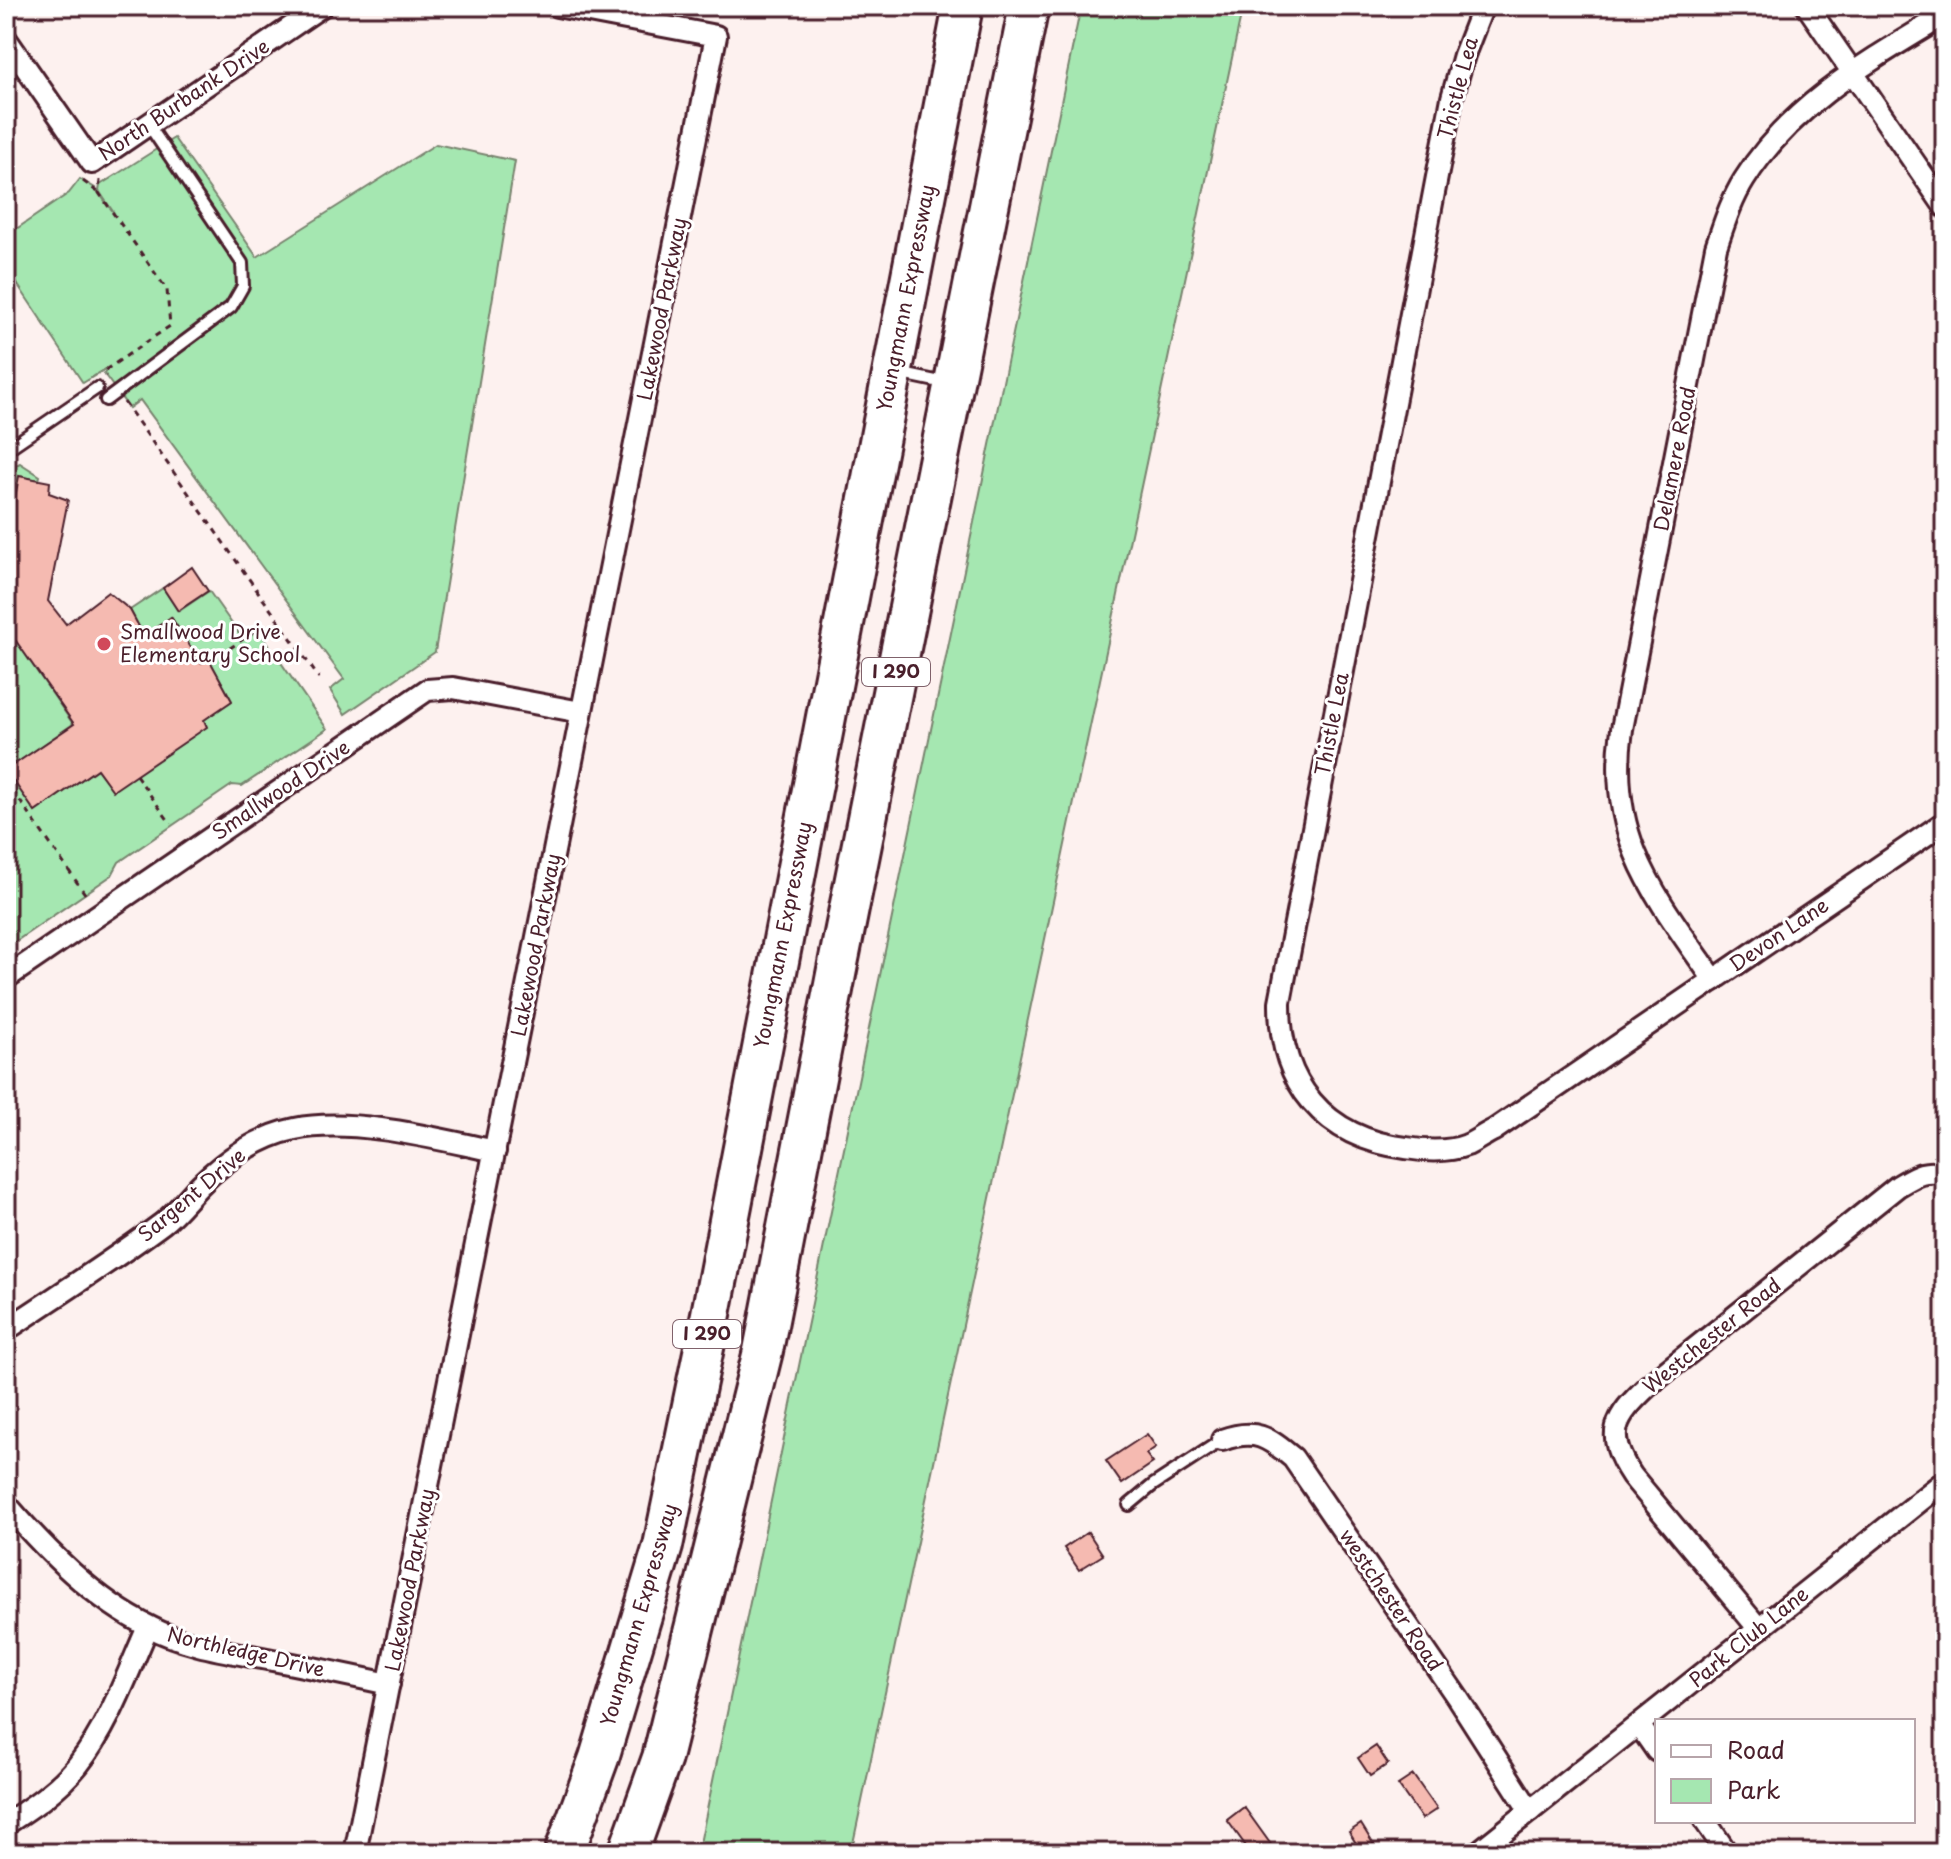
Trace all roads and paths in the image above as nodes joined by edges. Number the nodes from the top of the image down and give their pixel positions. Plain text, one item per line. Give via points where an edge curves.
1 (322, 6) edge
2 (557, 6) edge
3 (963, 6) edge
4 (1029, 6) edge
5 (1483, 6) edge
6 (1807, 6) edge
7 (1945, 15) edge
8 (6, 39) edge
9 (1852, 72) junction
10 (148, 124) junction
11 (101, 157) junction
12 (80, 179) dead end
13 (99, 193) junction
14 (1945, 207) edge
15 (892, 372) junction
16 (953, 385) junction
17 (97, 388) dead end
18 (117, 392) junction
19 (106, 400) dead end
20 (6, 450) edge
21 (259, 628) dead end
22 (210, 662) dead end
23 (319, 678) dead end
24 (581, 712) junction
25 (136, 775) dead end
26 (6, 781) edge
27 (1945, 822) edge
28 (171, 824) dead end
29 (99, 914) junction
30 (6, 978) edge
31 (1714, 980) junction
32 (1612, 1049) joint
33 (495, 1151) junction
34 (1945, 1174) edge
35 (6, 1330) edge
36 (1222, 1440) joint
37 (1945, 1481) edge
38 (6, 1504) edge
39 (1129, 1505) dead end
40 (148, 1627) junction
41 (1759, 1629) junction
42 (389, 1684) junction
43 (1639, 1725) junction
44 (1655, 1748) edge
45 (1530, 1811) junction
46 (1706, 1823) edge
47 (6, 1824) edge
48 (355, 1853) edge
49 (564, 1853) edge
50 (628, 1853) edge
51 (1477, 1853) edge
52 (1727, 1853) edge

1 - 10 street, North Burbank Drive
2 - 24 street, Lakewood Parkway via 716,36
3 - 15 highway, Youngmann Expressway / I 290
4 - 16 highway, I 290
5 - 32 street, Thistle Lea via 1452,98 1295,914 1280,1025 1293,1072 1321,1112 1364,1140 1415,1150 1466,1145
6 - 9 street
7 - 9 street, Delamere Road
8 - 11 street, North Burbank Drive via 92,163
9 - 14 street
9 - 31 street, Delamere Road via 1781,131 1742,182 1727,213 1622,729 1618,782 1627,832 1660,902
10 - 11 street, North Burbank Drive
10 - 18 lane via 242,263 243,286 231,307
11 - 13 path
12 - 13 path
13 - 18 path via 167,290 170,326 104,374
15 - 16 lane
15 - 49 highway, Youngmann Expressway / I 290 via 663,1546 599,1758
16 - 50 highway, I 290 via 763,1351 662,1758
17 - 20 lane
18 - 19 lane
18 - 23 path
21 - 22 path
24 - 29 street, Smallwood Drive via 453,688 427,690
24 - 33 street, Lakewood Parkway
25 - 28 path
26 - 29 path
27 - 31 street, Devon Lane
29 - 30 street, Smallwood Drive
31 - 32 street, Devon Lane
33 - 35 street, Sargent Drive via 361,1127 326,1125 272,1136 219,1167 165,1221
33 - 42 street, Lakewood Parkway
34 - 41 street, Westchester Road via 1918,1174 1898,1186 1648,1386 1619,1420 1616,1447 1622,1462
36 - 39 lane
36 - 45 street, westchester Road via 1238,1434 1269,1438 1293,1458
37 - 41 street, Park Club Lane
38 - 40 street, Northledge Drive via 66,1568
40 - 42 street, Northledge Drive via 218,1649
40 - 47 street via 93,1745 51,1792
41 - 43 street, Park Club Lane
42 - 48 street, Lakewood Parkway
43 - 44 street
43 - 45 street, Park Club Lane
45 - 51 street, Park Club Lane
46 - 52 street

